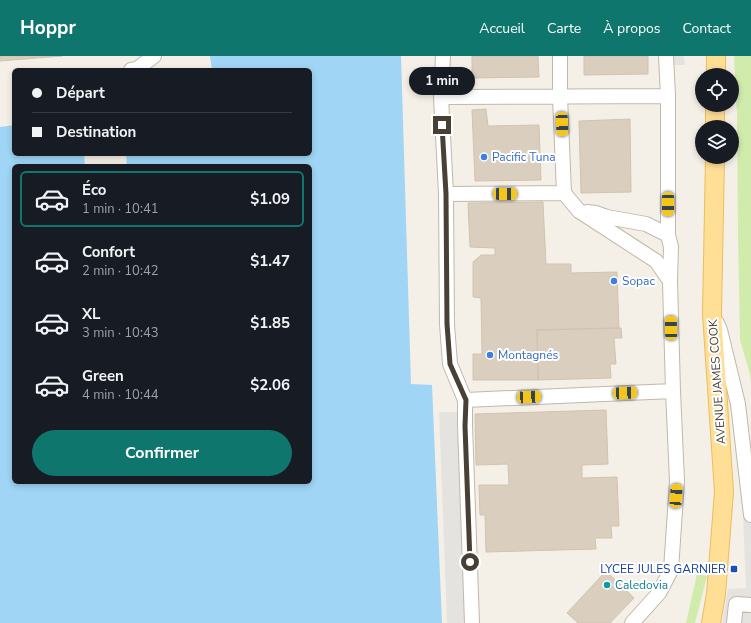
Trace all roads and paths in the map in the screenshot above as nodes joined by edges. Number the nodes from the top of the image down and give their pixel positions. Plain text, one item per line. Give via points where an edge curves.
1 (154, 56) edge
2 (443, 56) edge
3 (560, 56) edge
4 (666, 56) edge
5 (716, 56) edge
6 (138, 68) edge
7 (716, 68) edge
8 (668, 96) junction
9 (441, 97) junction
10 (560, 97) junction
11 (714, 164) edge
12 (564, 193) junction
13 (446, 194) junction
14 (579, 211) junction
15 (668, 235) junction
16 (670, 281) junction
17 (712, 314) junction
18 (673, 391) junction
19 (466, 400) junction
20 (751, 515) edge
21 (751, 605) edge
22 (711, 618) edge
23 (472, 623) edge
24 (632, 623) edge
25 (734, 623) edge

1 - 6 lane
2 - 9 lane
3 - 10 lane
4 - 8 lane
5 - 7 main road
8 - 10 lane
8 - 15 lane
9 - 10 lane
9 - 13 lane
10 - 12 lane
11 - 17 main road, AVENUE JAMES COOK
12 - 13 lane
12 - 14 lane
13 - 19 lane via 447,324 450,364
14 - 15 lane via 646,224
14 - 16 lane via 656,261
15 - 16 lane via 671,247
16 - 18 lane
17 - 20 lane via 720,330 738,404
17 - 22 main road, AVENUE JAMES COOK via 724,492 716,594
18 - 19 lane
18 - 24 lane via 677,481 671,570 658,593
19 - 23 lane
21 - 25 lane via 736,604

